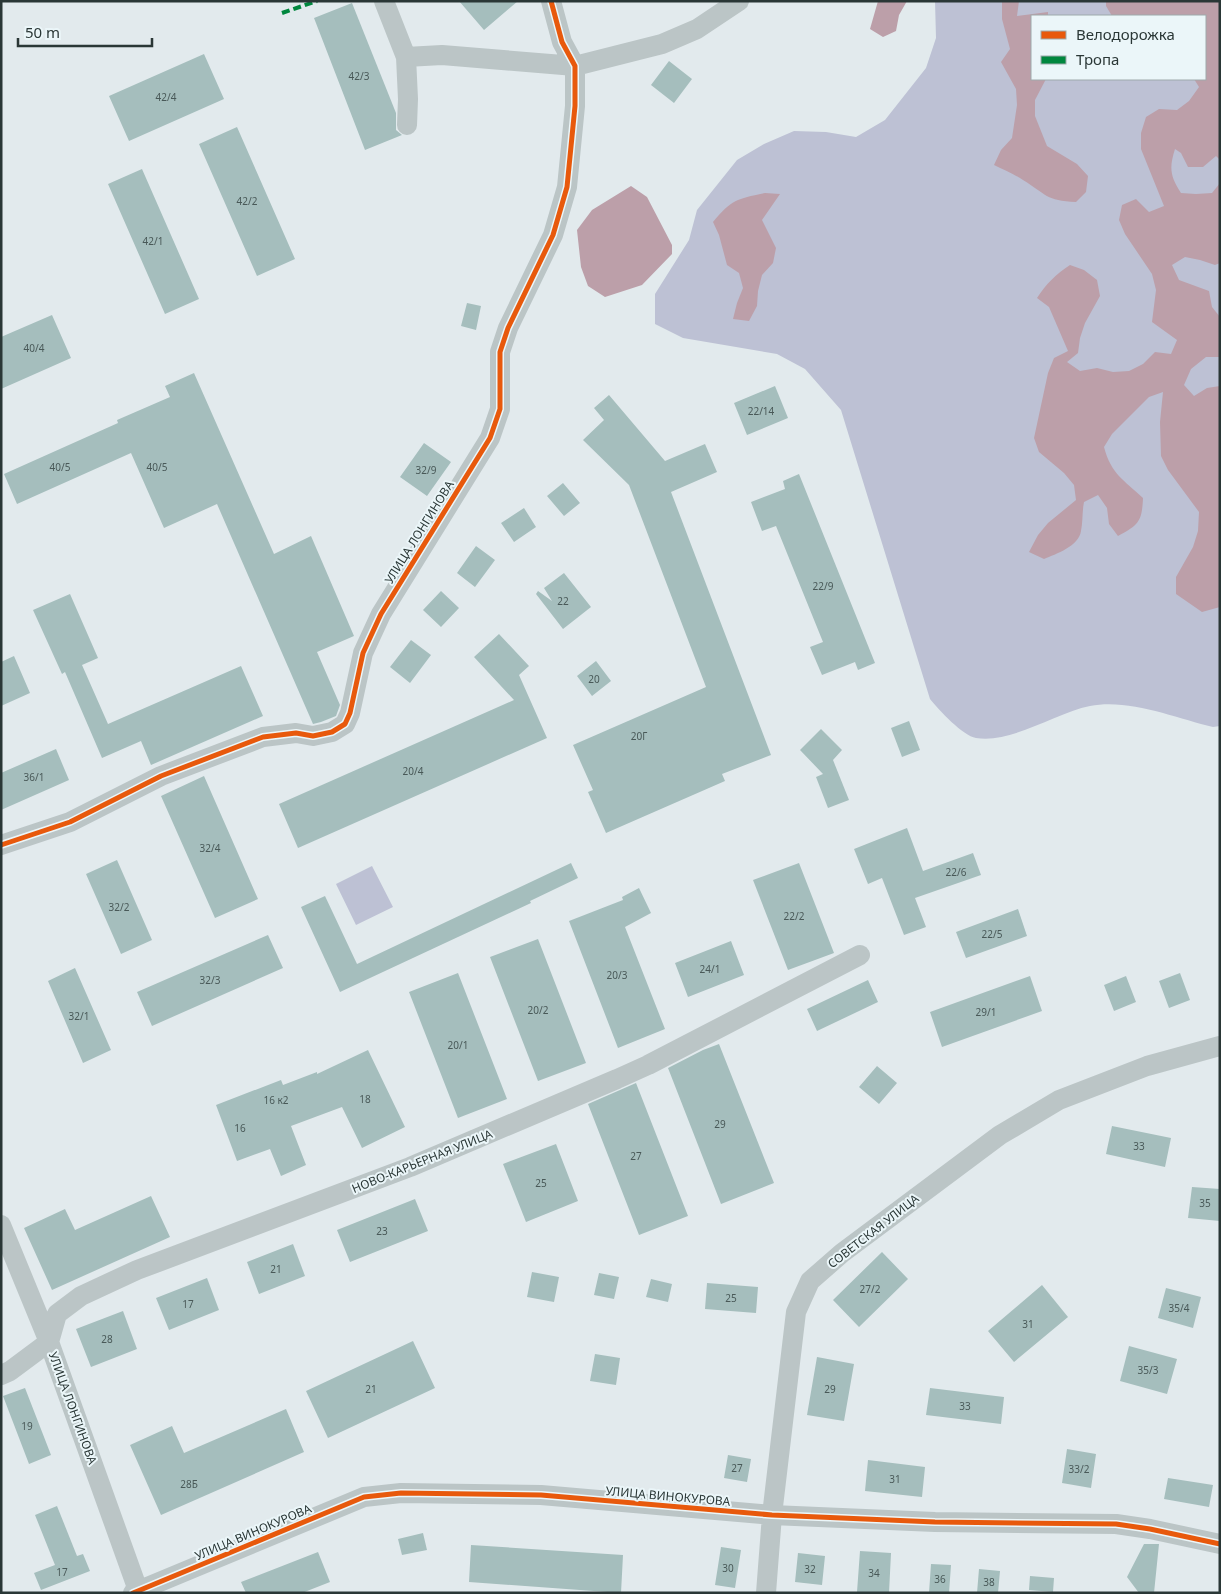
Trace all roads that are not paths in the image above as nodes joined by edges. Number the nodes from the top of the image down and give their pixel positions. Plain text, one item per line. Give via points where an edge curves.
1 (384, 1) edge
2 (551, 1) edge
3 (739, 1) edge
4 (406, 57) junction
5 (575, 66) junction
6 (407, 126) dead end
7 (1, 846) edge
8 (860, 955) dead end
9 (1220, 1046) edge
10 (1, 1226) edge
11 (49, 1342) junction
12 (1, 1375) edge
13 (772, 1514) junction
14 (1220, 1544) edge
15 (137, 1592) edge
16 (766, 1593) edge

1 - 4 street
2 - 5 street, УЛИЦА ЛОНГИНОВА via 562,42
3 - 5 street via 697,29 662,44
4 - 5 street via 442,55
4 - 6 street
5 - 7 street, УЛИЦА ЛОНГИНОВА via 575,106 567,187 553,235 508,328 500,352 500,409 490,438 380,614 363,653 345,724 332,732 313,736 296,733 263,736 161,776 70,822
8 - 11 street, НОВО-КАРЬЕРНАЯ УЛИЦА via 617,1079 410,1167 137,1270 81,1296 58,1314
9 - 13 street, СОВЕТСКАЯ УЛИЦА via 1147,1066 1059,1100 1000,1135 842,1253 810,1281 796,1312
10 - 11 street, УЛИЦА ЛОНГИНОВА
11 - 12 street via 10,1372
11 - 15 street, УЛИЦА ЛОНГИНОВА
13 - 14 street, УЛИЦА ВИНОКУРОВА via 935,1522 1116,1524
13 - 15 street, УЛИЦА ВИНОКУРОВА via 541,1495 420,1493 364,1497
13 - 16 street, СОВЕТСКАЯ УЛИЦА

